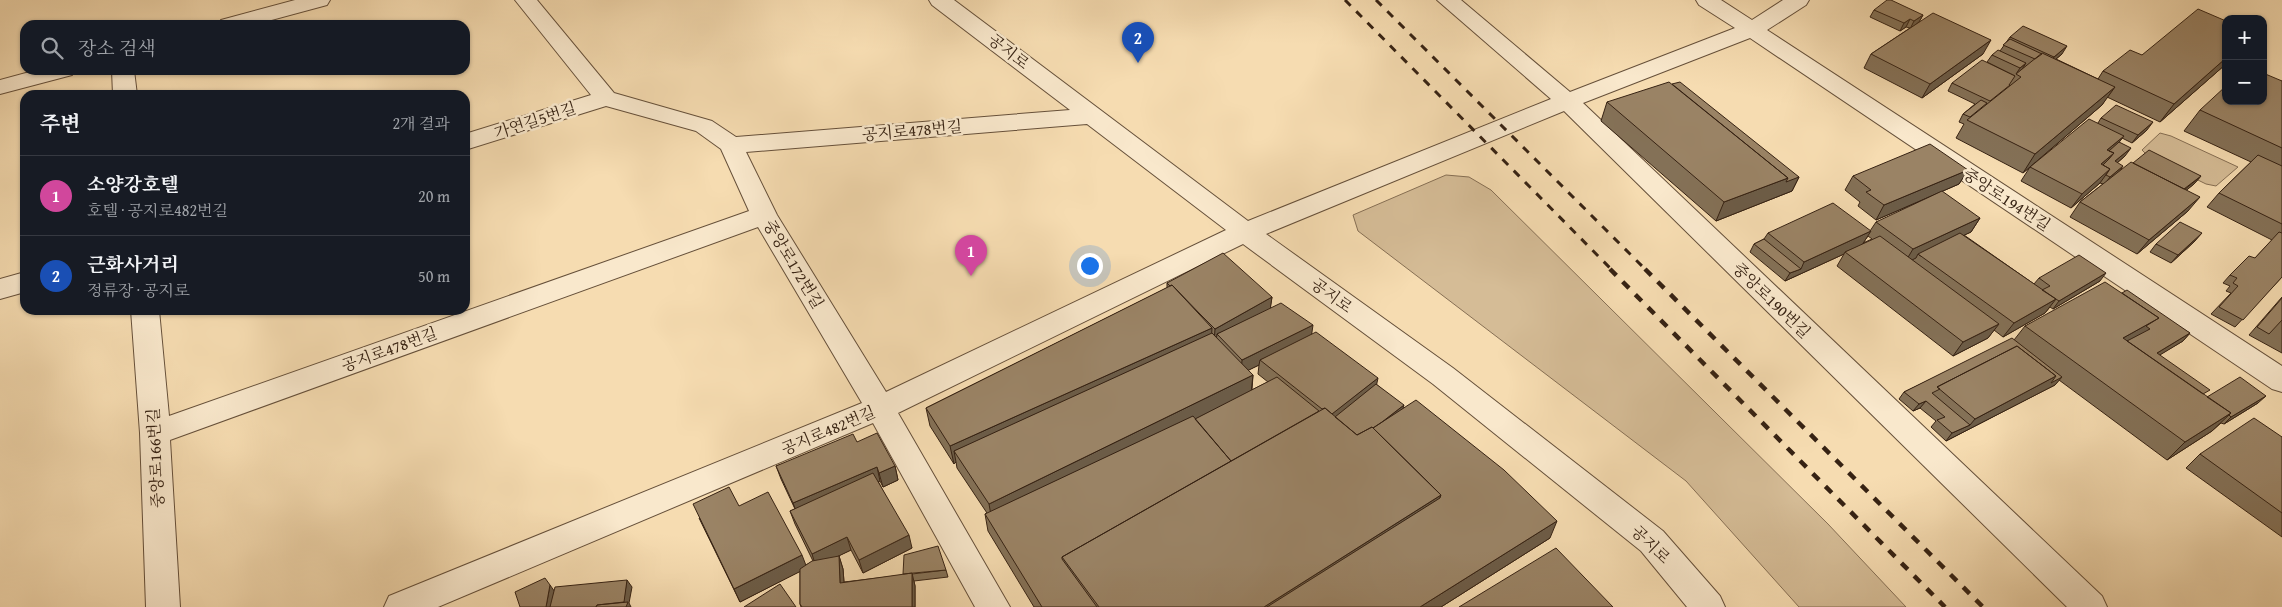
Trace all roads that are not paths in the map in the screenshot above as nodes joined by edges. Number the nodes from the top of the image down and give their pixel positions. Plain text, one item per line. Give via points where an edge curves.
1 (320, 0) edge
2 (526, 0) edge
3 (940, 0) edge
4 (1448, 0) edge
5 (1706, 0) edge
6 (1798, 0) edge
7 (247, 20) edge
8 (1751, 30) junction
9 (45, 75) edge
10 (124, 75) edge
11 (0, 87) edge
12 (125, 90) edge
13 (606, 98) junction
14 (1567, 101) junction
15 (1092, 116) junction
16 (470, 140) edge
17 (731, 145) junction
18 (764, 215) junction
19 (1245, 232) junction
20 (20, 283) edge
21 (0, 289) edge
22 (145, 315) edge
23 (2282, 381) edge
24 (880, 408) junction
25 (155, 433) junction
26 (163, 607) edge
27 (401, 607) edge
28 (993, 607) edge
29 (1708, 607) edge
30 (2090, 607) edge

1 - 7 street
2 - 13 street
3 - 15 street, 공지로
4 - 14 street, 중앙로190번길
5 - 8 street, 중앙로194번길
6 - 8 street, 공지로482번길
8 - 14 street, 공지로482번길
8 - 23 street, 중앙로194번길
9 - 11 street
10 - 12 street
13 - 16 street, 가연길5번길
13 - 17 street, 중앙로172번길 via 704,126
14 - 19 street, 공지로482번길
14 - 30 street, 중앙로190번길
15 - 17 street, 공지로478번길
15 - 19 street, 공지로
17 - 18 street, 중앙로172번길
18 - 24 street, 중앙로172번길
18 - 25 street, 공지로478번길
19 - 24 street, 공지로482번길
19 - 29 street, 공지로 via 1443,376 1652,541
20 - 21 street
22 - 25 street, 중앙로166번길
24 - 27 street, 공지로482번길
24 - 28 street, 중앙로172번길
25 - 26 street, 중앙로166번길

